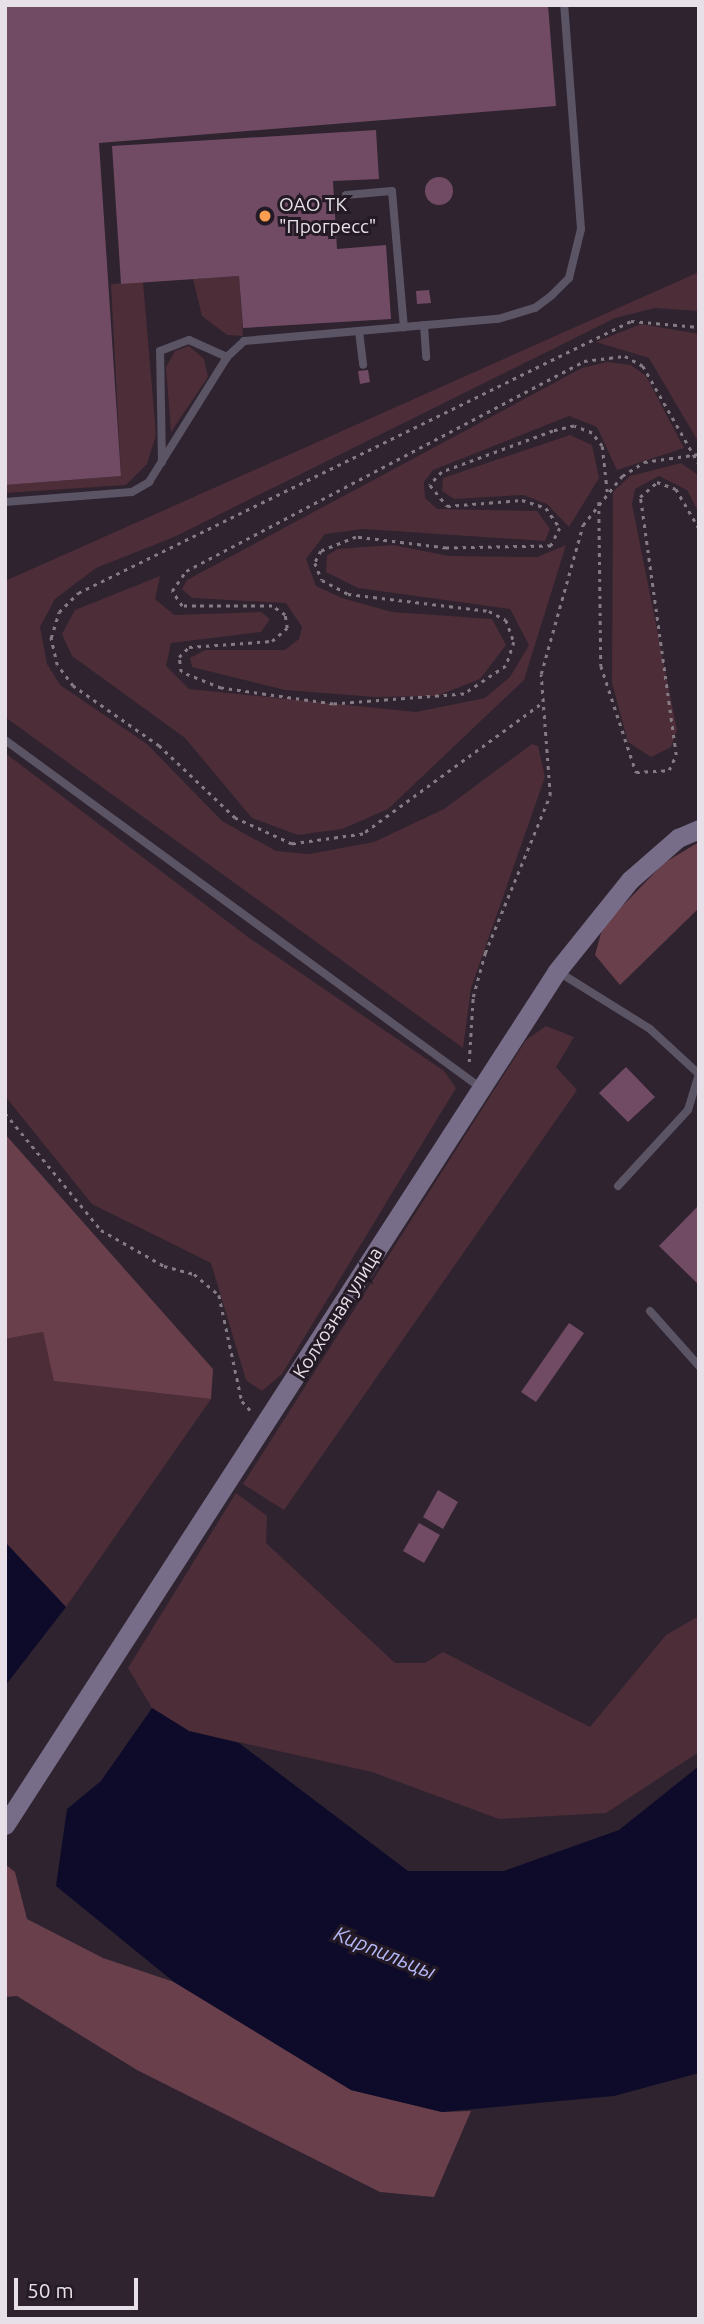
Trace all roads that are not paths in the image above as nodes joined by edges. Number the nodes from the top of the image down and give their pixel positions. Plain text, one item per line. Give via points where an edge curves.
1 (564, 5) edge
2 (346, 195) dead end
3 (424, 325) junction
4 (404, 327) junction
5 (359, 331) junction
6 (227, 357) junction
7 (426, 357) dead end
8 (363, 365) dead end
9 (162, 462) junction
10 (5, 502) edge
11 (5, 740) edge
12 (699, 828) edge
13 (557, 971) junction
14 (699, 1074) edge
15 (475, 1084) junction
16 (618, 1186) dead end
17 (650, 1311) dead end
18 (699, 1366) edge
19 (5, 1825) edge

1 - 3 lane via 581,229 569,278 535,308 498,319
2 - 4 lane via 392,191
3 - 4 lane
3 - 7 lane
4 - 5 lane
5 - 6 lane via 244,341
5 - 8 lane
6 - 9 lane
6 - 9 lane via 189,340 160,351
9 - 10 lane via 153,478 132,492
11 - 15 lane
12 - 13 main road, Колхозная улица via 678,838 630,880
13 - 14 lane via 650,1029
13 - 15 main road, Колхозная улица
14 - 16 lane via 688,1110
15 - 19 main road, Колхозная улица via 265,1428
17 - 18 lane

